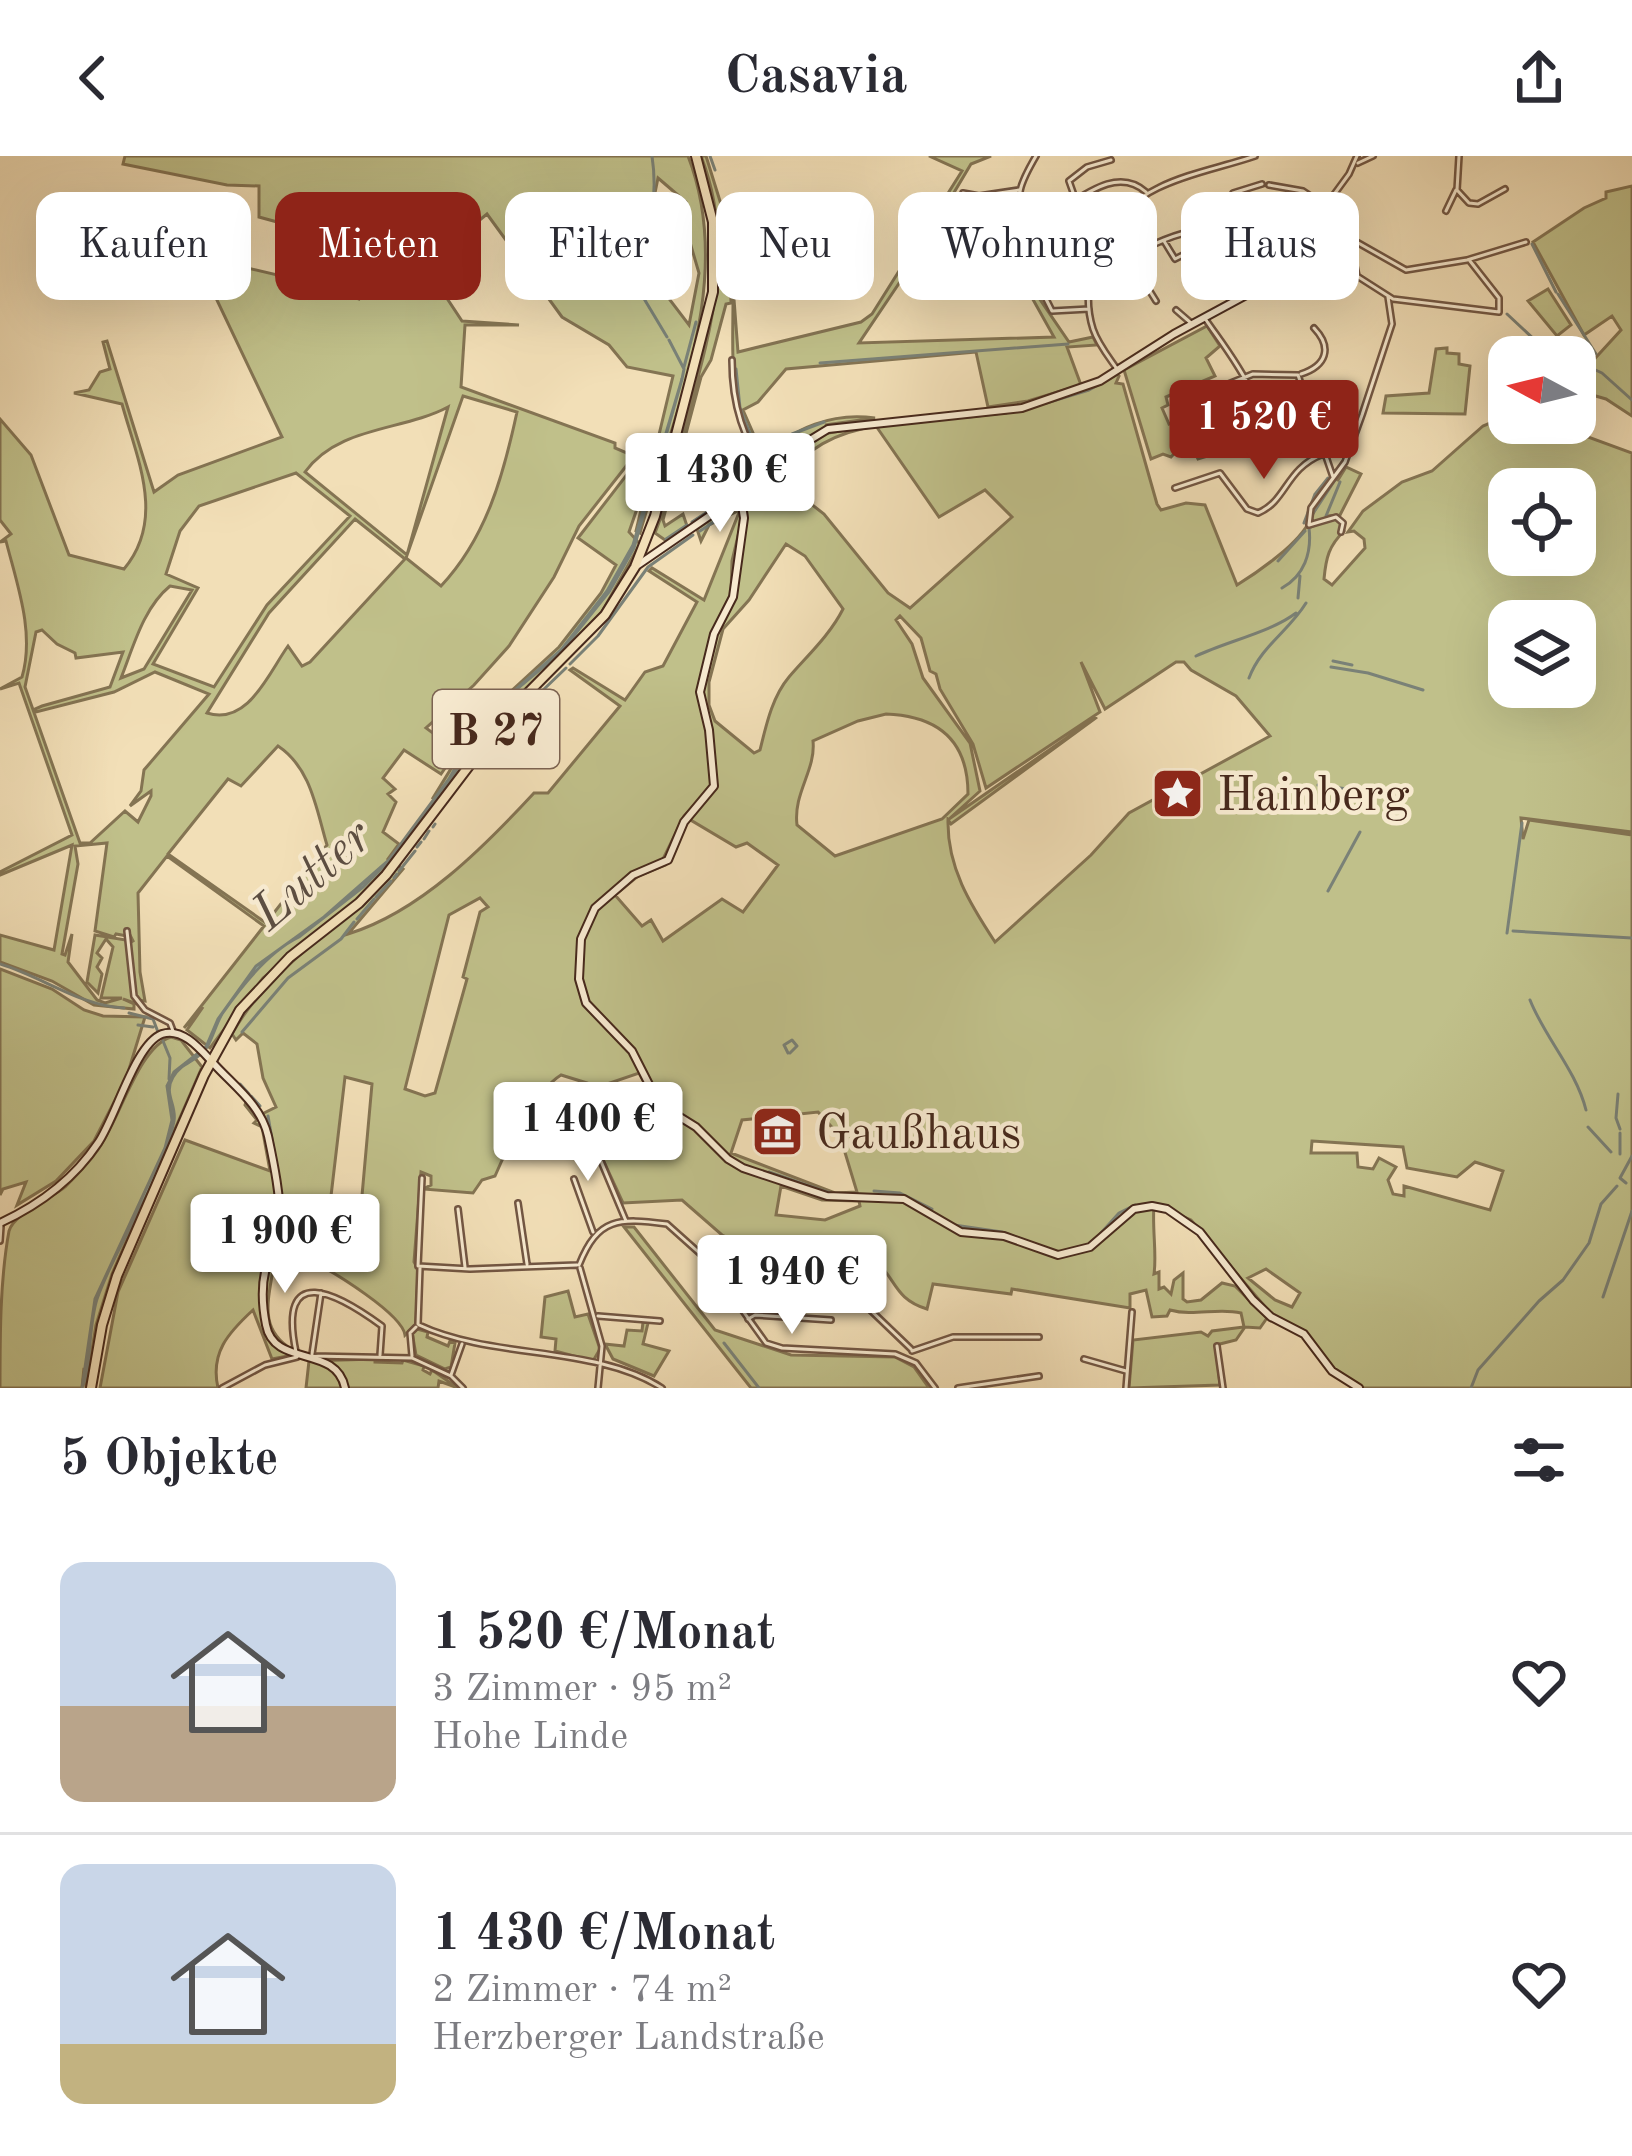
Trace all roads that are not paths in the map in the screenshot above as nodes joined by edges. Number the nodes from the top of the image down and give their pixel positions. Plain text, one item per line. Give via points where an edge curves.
1 (696, 156) edge
2 (1036, 156) edge
3 (1255, 156) edge
4 (1347, 156) edge
5 (1372, 156) edge
6 (1459, 156) edge
7 (1361, 159) edge
8 (1112, 160) dead end
9 (1457, 188) junction
10 (1505, 188) dead end
11 (1018, 190) joint
12 (1005, 192) edge
13 (1073, 192) edge
14 (1097, 192) edge
15 (1145, 192) edge
16 (1153, 192) edge
17 (1237, 192) edge
18 (1304, 192) edge
19 (1334, 192) edge
20 (1446, 211) dead end
21 (1181, 233) edge
22 (1164, 239) junction
23 (1157, 242) edge
24 (1526, 242) dead end
25 (1359, 245) edge
26 (1181, 256) edge
27 (1468, 260) junction
28 (1359, 277) edge
29 (1388, 298) junction
30 (1045, 300) edge
31 (1089, 300) edge
32 (1236, 300) edge
33 (1089, 309) junction
34 (1176, 310) dead end
35 (1204, 318) junction
36 (1192, 325) junction
37 (1314, 328) dead end
38 (732, 362) dead end
39 (1118, 370) junction
40 (1298, 375) junction
41 (1244, 376) junction
42 (1221, 387) dead end
43 (1258, 454) dead end
44 (1323, 454) junction
45 (772, 479) junction
46 (1334, 479) junction
47 (1175, 488) dead end
48 (741, 499) junction
49 (1341, 532) dead end
50 (646, 542) junction
51 (665, 546) junction
52 (635, 567) junction
53 (127, 931) dead end
54 (173, 1032) junction
55 (207, 1057) junction
56 (590, 1135) dead end
57 (422, 1178) dead end
58 (574, 1179) dead end
59 (518, 1203) dead end
60 (458, 1209) dead end
61 (626, 1223) junction
62 (0, 1225) edge
63 (593, 1234) junction
64 (0, 1241) edge
65 (579, 1265) junction
66 (527, 1266) junction
67 (420, 1267) junction
68 (1229, 1268) junction
69 (465, 1269) junction
70 (1219, 1273) dead end
71 (723, 1286) junction
72 (797, 1286) dead end
73 (322, 1291) junction
74 (861, 1301) dead end
75 (1132, 1312) dead end
76 (596, 1316) junction
77 (746, 1319) junction
78 (831, 1320) dead end
79 (660, 1321) dead end
80 (419, 1325) junction
81 (1039, 1337) dead end
82 (462, 1342) junction
83 (1217, 1346) dead end
84 (912, 1351) junction
85 (296, 1353) junction
86 (312, 1356) junction
87 (380, 1357) junction
88 (412, 1358) junction
89 (908, 1358) junction
90 (1084, 1359) dead end
91 (603, 1365) junction
92 (1128, 1372) junction
93 (451, 1376) junction
94 (1039, 1376) dead end
95 (92, 1388) edge
96 (222, 1388) edge
97 (345, 1388) edge
98 (463, 1388) edge
99 (598, 1388) edge
100 (662, 1388) edge
101 (935, 1388) edge
102 (958, 1388) edge
103 (1126, 1388) edge
104 (1223, 1388) edge
105 (1359, 1388) edge

1 - 50 main road, B 27 via 713,222 713,292
2 - 11 street
3 - 16 street
4 - 7 street
5 - 7 street
6 - 9 street
7 - 19 street
8 - 13 street via 1069,181
9 - 10 street via 1473,204
9 - 20 street
11 - 12 street
14 - 15 street via 1120,183
17 - 18 street via 1265,184
21 - 22 street
22 - 23 street
22 - 26 street via 1172,261
24 - 27 street
25 - 27 street via 1403,270
27 - 29 street via 1502,305 1498,312
28 - 29 street
29 - 46 street via 1393,319
30 - 33 street via 1054,311
31 - 33 street
32 - 35 street
33 - 39 street
34 - 36 street
35 - 36 street
35 - 41 street
36 - 39 street
37 - 40 street via 1324,360
38 - 45 street via 749,445
39 - 45 street via 1078,391 1003,411 828,429 796,448
40 - 41 street
40 - 44 street
41 - 42 street
41 - 43 street via 1258,417
44 - 46 street
44 - 47 street via 1301,464 1258,513 1220,473
45 - 48 street
46 - 49 street via 1314,502 1309,523 1336,517
48 - 51 street
48 - 68 street via 733,597 700,692 714,786 684,822 668,860 622,882 589,917 578,960 586,1003 632,1051 659,1104 742,1168 827,1196 904,1198 952,1228 1058,1255 1090,1247 1131,1210 1160,1207 1196,1228
50 - 51 street
50 - 52 main road, B 27
51 - 52 street
52 - 55 main road, B 27 via 605,615 513,708 386,875 260,986
53 - 54 street via 134,996
54 - 55 street
54 - 62 street via 142,1051 84,1162
55 - 85 street via 264,1124 280,1226 266,1270 266,1325 275,1344
55 - 95 main road, B 27 via 112,1290
56 - 61 street
57 - 67 street
58 - 63 street
59 - 66 street
60 - 69 street
61 - 63 street
61 - 71 street via 676,1229
62 - 64 street
63 - 65 street
65 - 66 street
65 - 76 street
66 - 69 street
67 - 69 street
67 - 80 street
68 - 70 street
68 - 105 street via 1271,1317 1304,1334 1332,1371
71 - 72 street
71 - 77 street
73 - 85 street via 300,1295 292,1314
73 - 86 street
73 - 87 street via 382,1326
74 - 84 street
75 - 92 street
76 - 79 street
76 - 91 street
77 - 78 street
77 - 89 street via 771,1346
80 - 82 street
80 - 88 street via 410,1333
81 - 84 street via 953,1337
82 - 91 street
82 - 93 street
83 - 104 street
84 - 89 street
85 - 86 street
86 - 87 street
86 - 96 street via 274,1361
86 - 97 street via 336,1369
87 - 88 street
88 - 93 street
89 - 101 street
90 - 92 street
91 - 99 street
91 - 100 street
92 - 103 street
93 - 98 street
94 - 102 street

